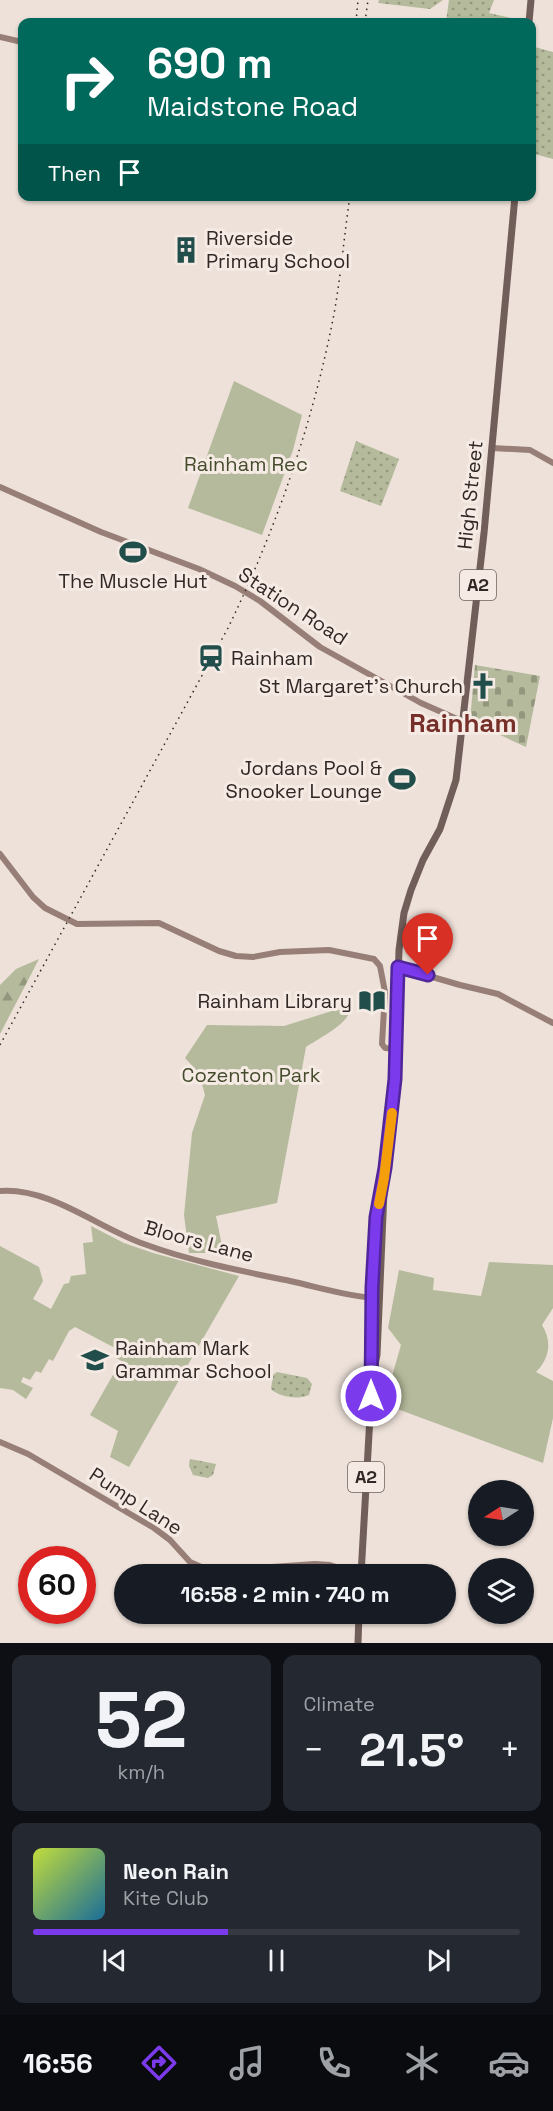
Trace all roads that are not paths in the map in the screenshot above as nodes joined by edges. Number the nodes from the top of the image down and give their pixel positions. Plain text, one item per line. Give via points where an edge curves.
1 (531, 0) edge
2 (529, 18) edge
3 (0, 37) edge
4 (18, 41) edge
5 (514, 201) edge
6 (492, 448) junction
7 (553, 463) edge
8 (0, 487) edge
9 (464, 722) junction
10 (0, 854) edge
11 (398, 967) junction
12 (553, 1023) edge
13 (396, 1048) junction
14 (0, 1191) edge
15 (375, 1298) junction
16 (0, 1442) edge
17 (193, 1564) edge
18 (362, 1564) edge
19 (359, 1624) edge
20 (358, 1643) edge

1 - 2 main road
3 - 4 street
5 - 6 main road, High Street / A2
6 - 7 street via 533,451
6 - 9 main road, High Street / A2
8 - 9 street, Station Road via 235,586 320,647 421,703
9 - 11 main road, High Street / A2 via 449,804 407,902
10 - 13 street via 45,908 77,924 159,923 236,956 329,950 370,958 378,962 385,992 382,1044 385,1048
11 - 12 street via 498,994
11 - 13 main road, A2
13 - 15 main road, A2 via 384,1178 376,1217
14 - 15 street, Bloors Lane via 19,1191 49,1200 158,1249 263,1276
15 - 18 main road, A2
16 - 17 street, Pump Lane via 28,1454 154,1528
19 - 20 main road

